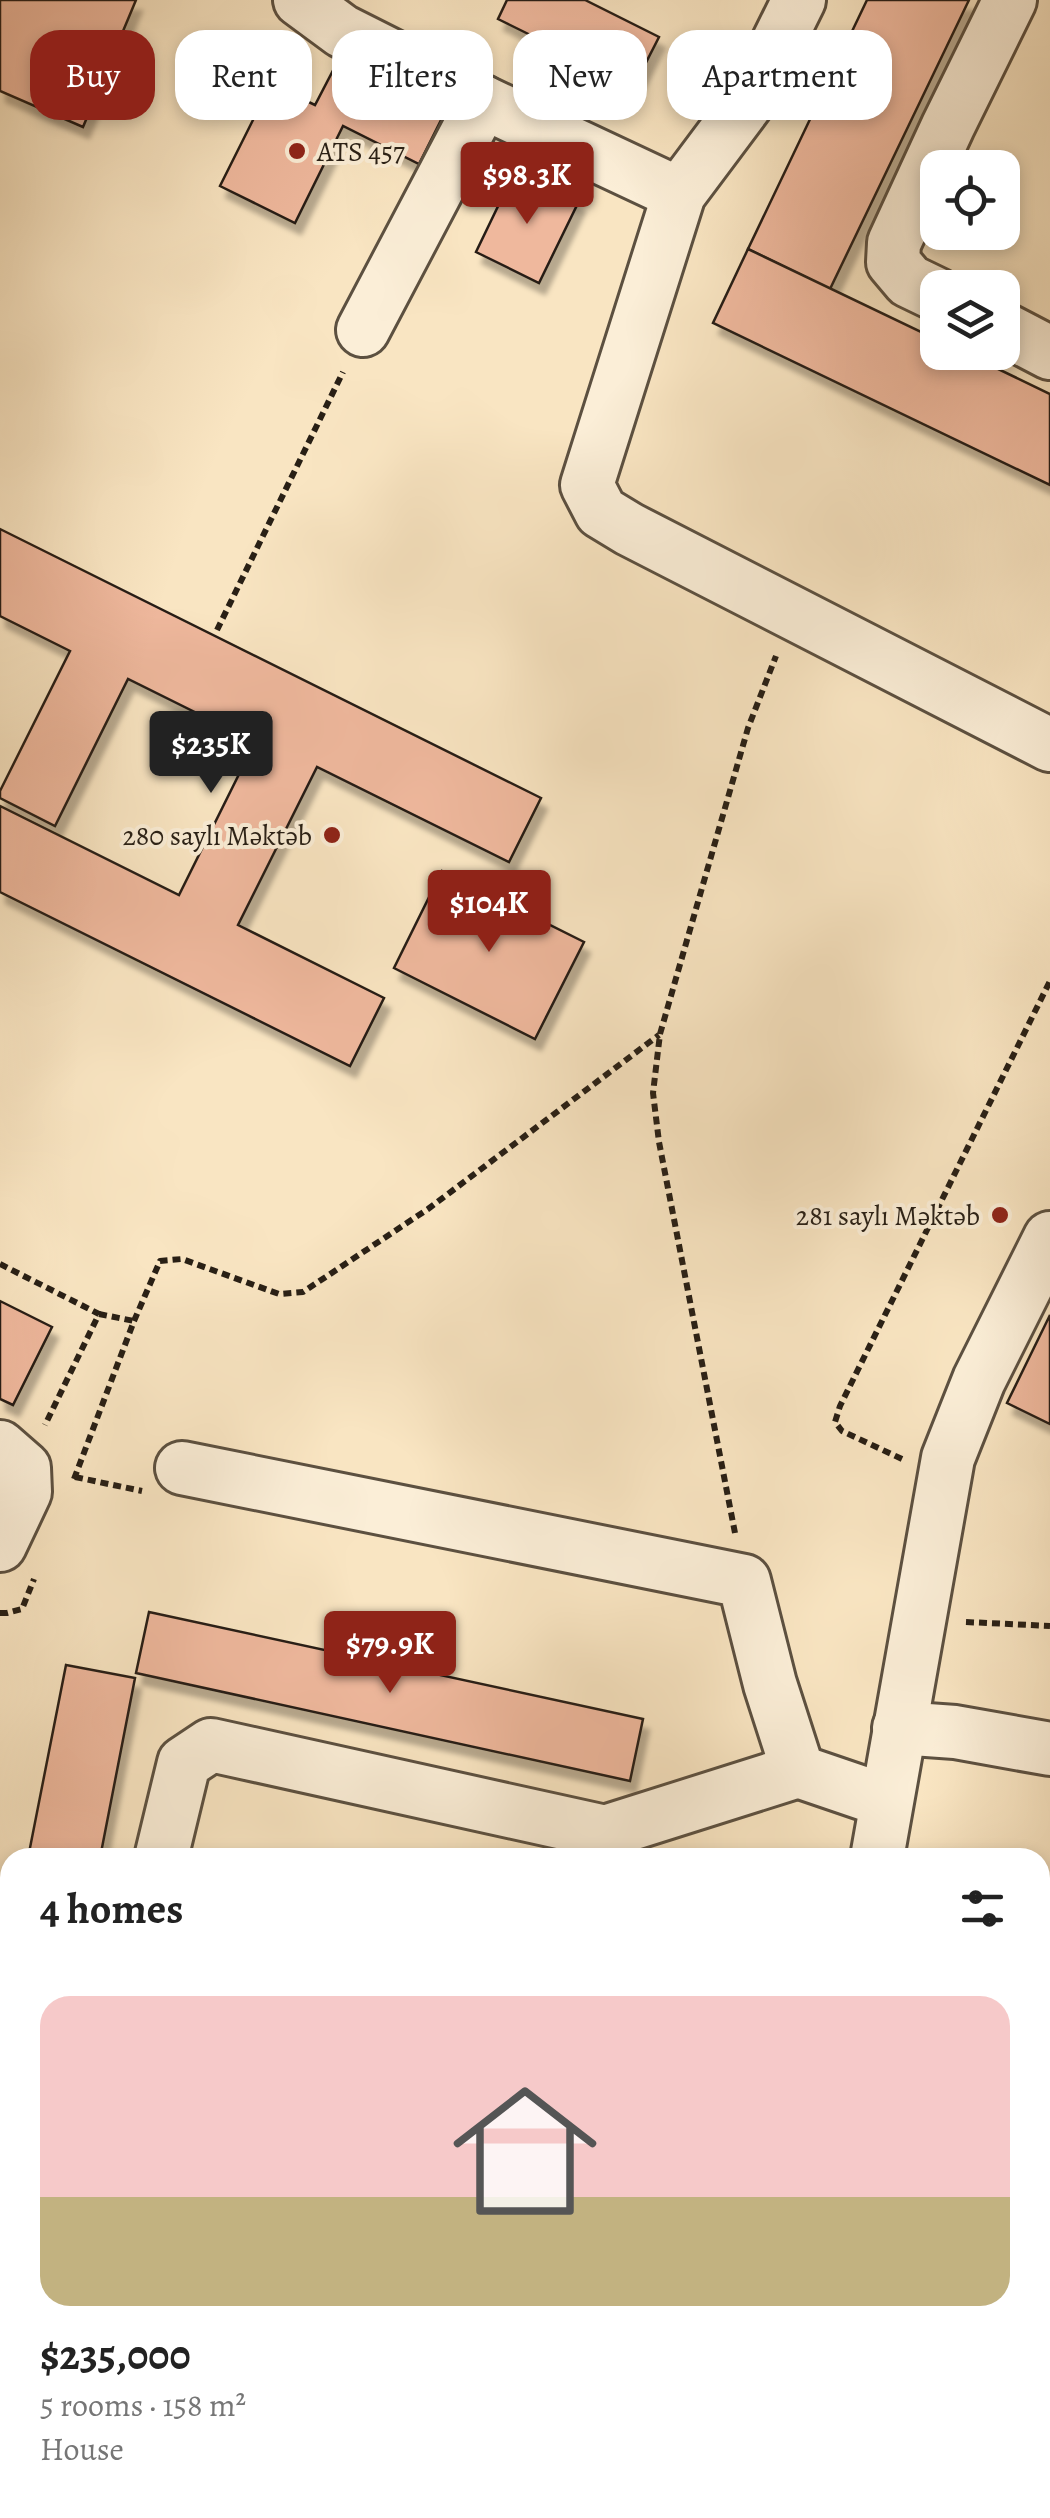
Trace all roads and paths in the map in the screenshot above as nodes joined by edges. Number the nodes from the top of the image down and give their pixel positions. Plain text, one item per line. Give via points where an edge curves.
1 (300, 0) edge
2 (799, 0) edge
3 (1010, 0) edge
4 (341, 30) edge
5 (493, 107) edge
6 (474, 120) edge
7 (679, 194) junction
8 (920, 286) edge
9 (363, 330) joint
10 (1020, 337) edge
11 (1050, 353) edge
12 (792, 612) junction
13 (217, 630) dead end
14 (1050, 745) edge
15 (1050, 980) edge
16 (660, 1034) junction
17 (1050, 1238) edge
18 (0, 1264) edge
19 (99, 1314) junction
20 (134, 1322) junction
21 (182, 1468) dead end
22 (31, 1469) edge
23 (944, 1479) junction
24 (18, 1561) edge
25 (744, 1581) junction
26 (0, 1612) edge
27 (918, 1620) junction
28 (1050, 1626) edge
29 (899, 1728) junction
30 (1050, 1749) edge
31 (798, 1771) junction
32 (886, 1801) junction
33 (602, 1845) edge
34 (163, 1848) edge
35 (879, 1848) edge

1 - 4 lane
2 - 7 lane via 750,98
3 - 8 lane via 894,243 894,262
5 - 7 lane
6 - 9 lane
7 - 12 lane via 587,485 600,512 614,521
9 - 13 path
10 - 11 lane
12 - 14 lane
12 - 16 path via 748,728
15 - 23 path via 835,1422
16 - 20 path via 428,1208 303,1292 278,1294 182,1259 160,1262
16 - 25 path via 653,1093 659,1142
17 - 23 lane via 979,1380
18 - 19 path
19 - 20 path
19 - 22 path
20 - 22 path
21 - 25 lane
22 - 24 lane
23 - 27 lane
24 - 26 path via 22,1609
25 - 31 lane
27 - 28 path
27 - 29 lane
29 - 30 lane
29 - 32 lane
31 - 32 lane
31 - 33 lane
32 - 35 lane
33 - 34 lane via 211,1745 184,1763

